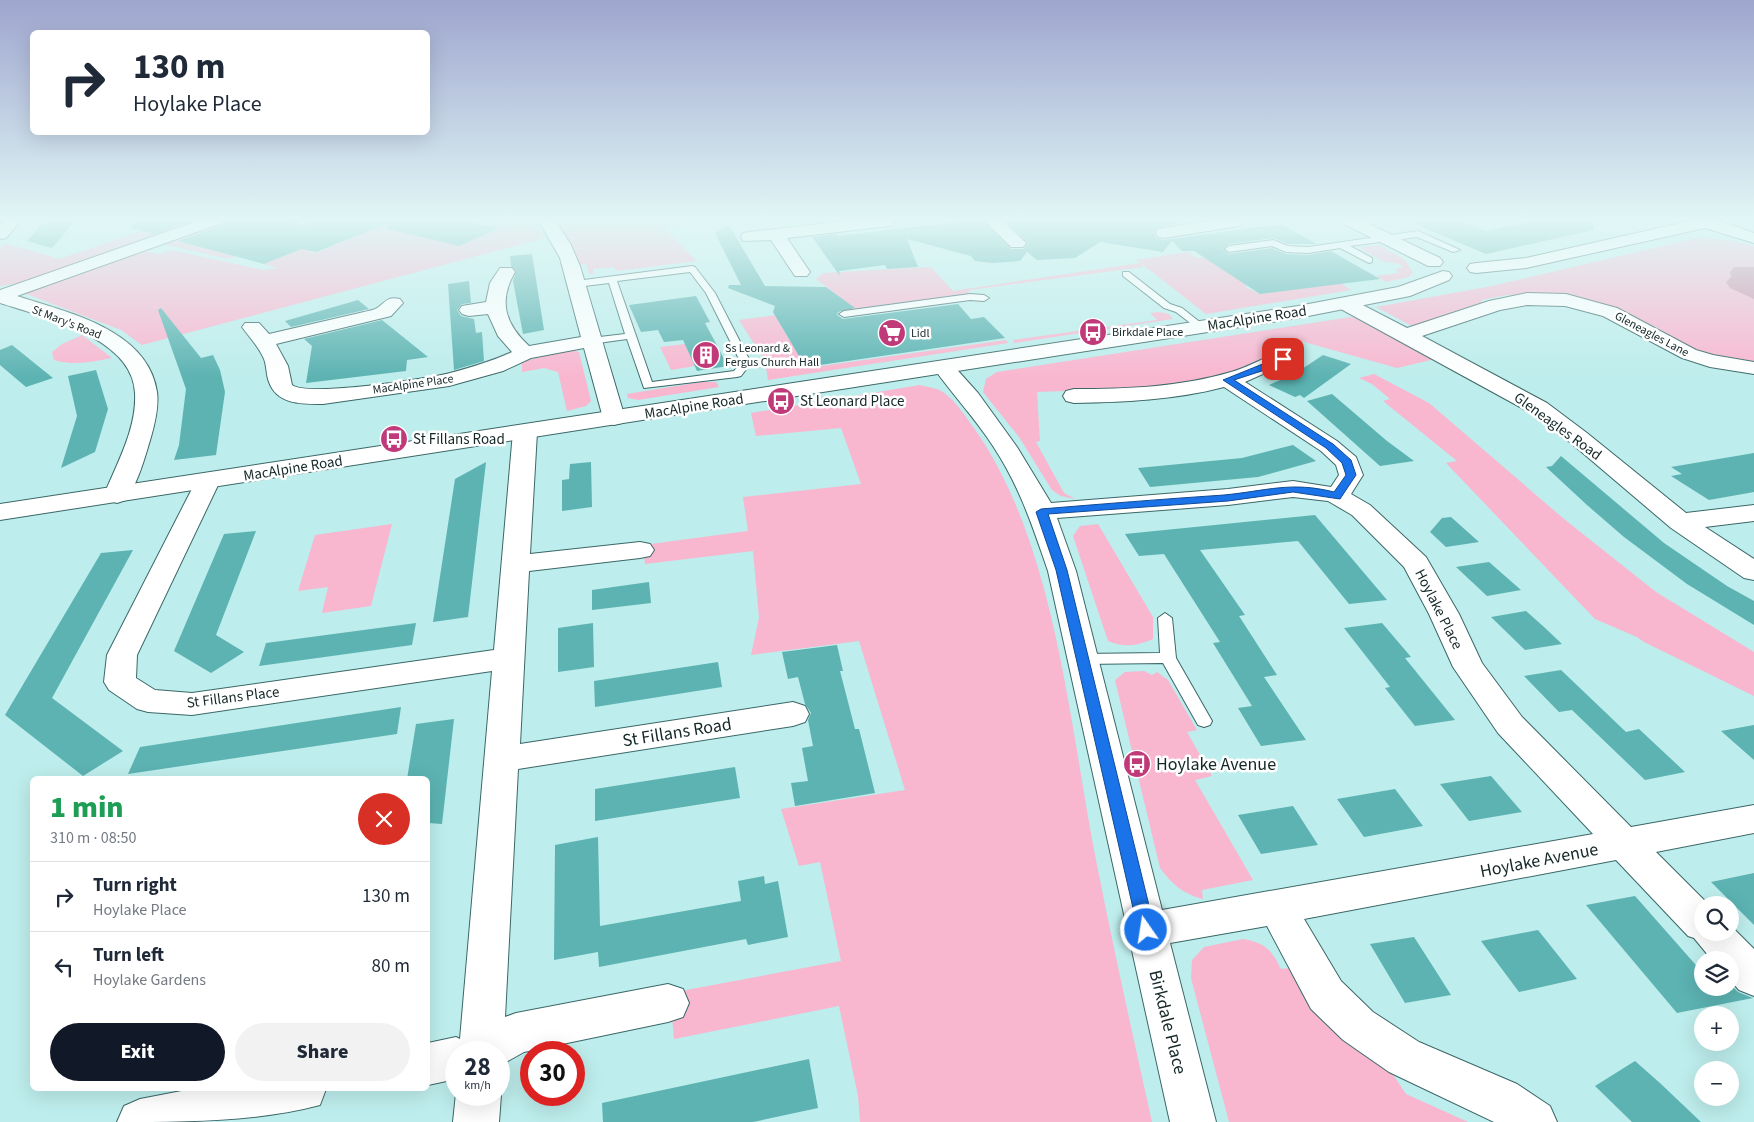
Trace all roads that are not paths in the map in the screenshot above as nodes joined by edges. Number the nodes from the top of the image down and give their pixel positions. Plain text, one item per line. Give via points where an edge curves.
1 (64, 273) edge
2 (505, 273) edge
3 (573, 273) edge
4 (660, 273) edge
5 (695, 273) edge
6 (1432, 273) edge
7 (1126, 274) dead end
8 (612, 280) junction
9 (576, 284) junction
10 (0, 296) edge
11 (984, 298) dead end
12 (393, 303) dead end
13 (1346, 304) junction
14 (495, 307) junction
15 (469, 310) dead end
16 (844, 314) dead end
17 (1201, 327) junction
18 (1406, 335) junction
19 (631, 336) junction
20 (591, 341) junction
21 (525, 353) junction
22 (1292, 354) dead end
23 (944, 367) junction
24 (1754, 368) edge
25 (1227, 380) junction
26 (1074, 396) dead end
27 (614, 418) junction
28 (526, 432) junction
29 (208, 481) junction
30 (117, 495) junction
31 (1337, 496) junction
32 (0, 512) edge
33 (1041, 512) junction
34 (1754, 513) edge
35 (1680, 522) junction
36 (640, 550) dead end
37 (518, 564) junction
38 (1754, 572) edge
39 (1165, 618) dead end
40 (510, 658) junction
41 (1168, 658) junction
42 (1082, 659) junction
43 (793, 714) dead end
44 (1204, 721) dead end
45 (501, 759) junction
46 (1754, 819) edge
47 (1626, 844) junction
48 (1277, 908) junction
49 (1694, 916) edge
50 (1146, 930) junction
51 (1719, 941) edge
52 (1754, 978) edge
53 (668, 1003) dead end
54 (482, 1041) edge
55 (501, 1041) edge
56 (445, 1060) edge
57 (430, 1064) edge
58 (294, 1091) edge
59 (477, 1106) edge
60 (140, 1122) edge
61 (476, 1122) edge
62 (1192, 1122) edge
63 (1534, 1122) edge

1 - 10 street
2 - 14 street via 497,283
3 - 9 street
4 - 8 lane
5 - 19 lane via 710,294 746,363 737,374 648,386
6 - 13 street, MacAlpine Road via 1403,292
7 - 17 lane
8 - 9 lane
8 - 19 lane
9 - 20 street
10 - 30 street, St Mary's Road via 95,330 113,341 139,366 146,390 143,422
11 - 16 lane via 970,297
12 - 21 street, MacAlpine Place via 384,312 370,317 258,334 276,364 281,387 304,398 449,380 496,367
13 - 17 street, MacAlpine Road
13 - 18 street, Gleneagles Road
14 - 15 street
14 - 21 street via 503,327
17 - 23 street, MacAlpine Road
18 - 24 street, Gleneagles Lane via 1496,305 1527,299 1552,299 1610,312 1671,345 1710,361
18 - 35 street, Gleneagles Road via 1539,408
19 - 20 lane
20 - 21 street, MacAlpine Place
20 - 27 street
22 - 25 street via 1274,364
23 - 27 street, MacAlpine Road
23 - 33 street, Birkdale Place via 988,420 1016,462
25 - 26 street via 1151,394
25 - 31 street via 1329,446 1347,462 1351,475
27 - 28 street, MacAlpine Road
28 - 29 street, MacAlpine Road
28 - 37 street
29 - 30 street, MacAlpine Road
29 - 40 street, St Fillans Place via 122,655 120,682 148,701 192,704
30 - 32 street, MacAlpine Road
31 - 33 street, Hoylake Place via 1293,489 1228,498
31 - 47 street, Hoylake Place via 1361,510 1416,564 1468,667 1510,725
33 - 42 street, Birkdale Place via 1062,570
34 - 35 street
35 - 38 street, Gleneagles Road
36 - 37 street
37 - 40 street
39 - 41 lane
40 - 45 street
41 - 42 lane
41 - 44 lane
42 - 50 street, Birkdale Place
43 - 45 street, St Fillans Road
45 - 54 street
46 - 47 street, Hoylake Avenue
47 - 48 street, Hoylake Avenue
47 - 49 street, Hoylake Place
48 - 50 street, Hoylake Avenue
48 - 63 street via 1326,995 1358,1026 1404,1057 1501,1100
50 - 62 street, Birkdale Place
51 - 52 street
53 - 55 street via 516,1033
56 - 57 street
58 - 60 street
59 - 61 street

